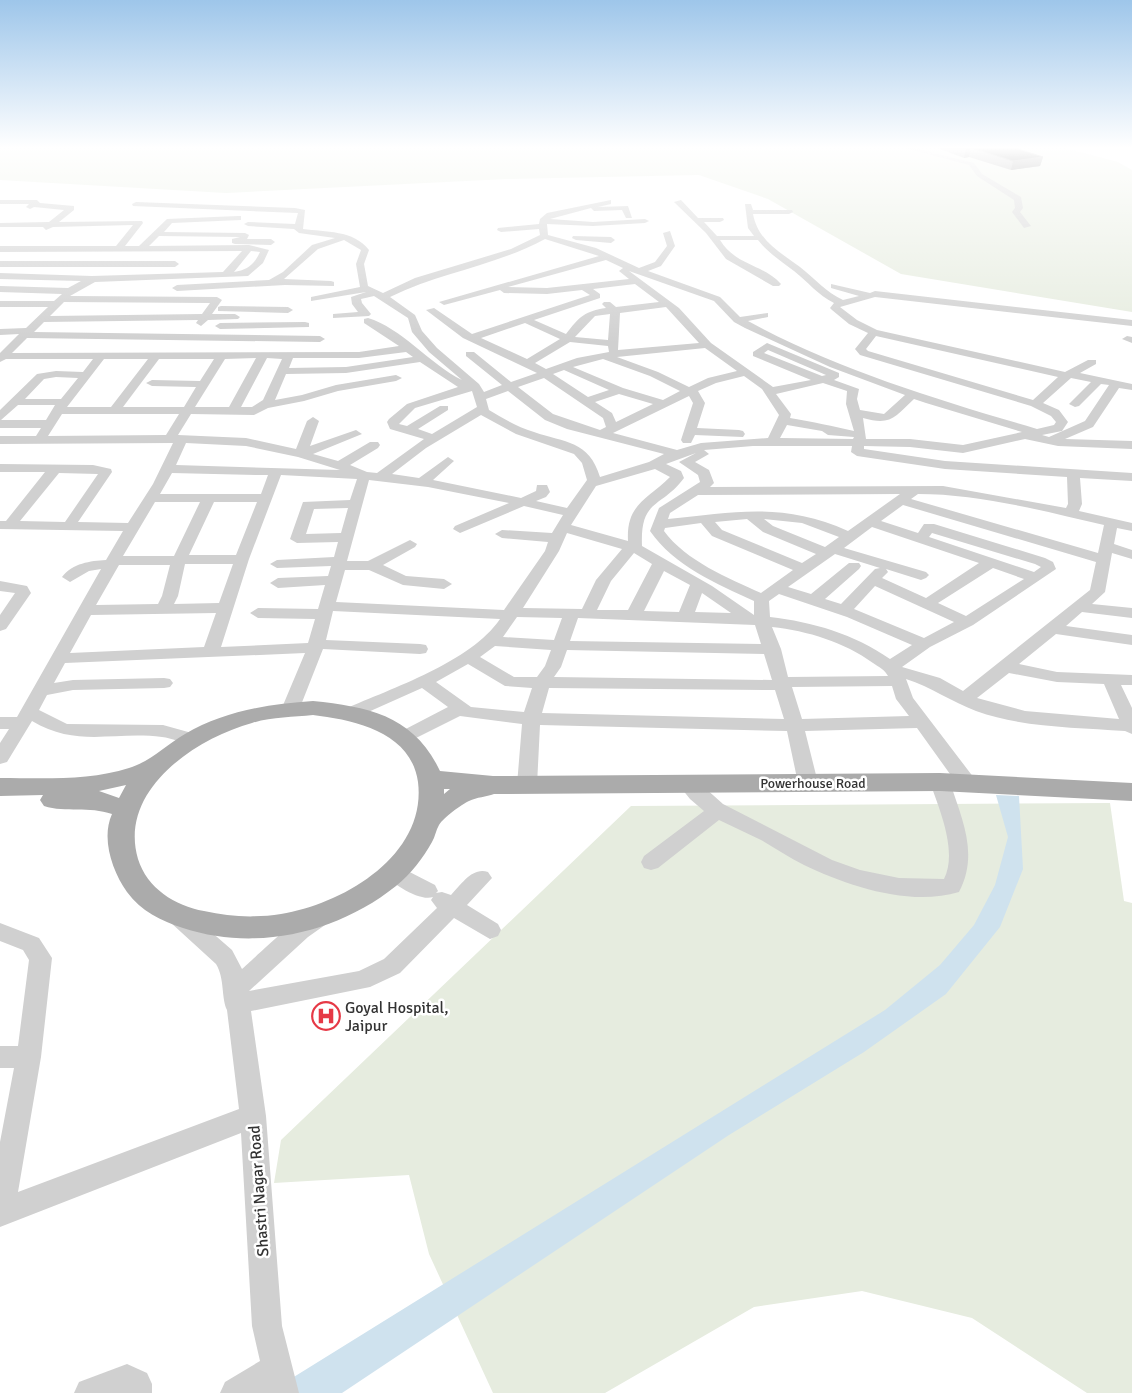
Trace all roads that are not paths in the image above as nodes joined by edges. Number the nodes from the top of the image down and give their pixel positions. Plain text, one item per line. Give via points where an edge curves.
1 (22, 213) edge
2 (48, 213) edge
3 (64, 213) edge
4 (302, 213) edge
5 (554, 213) edge
6 (627, 213) edge
7 (688, 213) edge
8 (749, 213) edge
9 (1017, 213) edge
10 (628, 216) dead end
11 (266, 217) dead end
12 (512, 218) dead end
13 (695, 220) junction
14 (720, 220) dead end
15 (170, 221) junction
16 (645, 221) dead end
17 (120, 223) junction
18 (147, 223) junction
19 (97, 224) junction
20 (191, 224) junction
21 (248, 224) dead end
22 (28, 225) junction
23 (50, 225) junction
24 (71, 225) junction
25 (2, 226) edge
26 (219, 226) dead end
27 (1028, 226) dead end
28 (298, 227) junction
29 (728, 228) dead end
30 (706, 229) junction
31 (502, 230) dead end
32 (520, 230) junction
33 (544, 230) junction
34 (666, 233) dead end
35 (157, 234) junction
36 (182, 234) junction
37 (16, 235) dead end
38 (345, 238) junction
39 (713, 238) junction
40 (759, 238) junction
41 (611, 240) dead end
42 (8, 241) dead end
43 (271, 242) dead end
44 (242, 246) junction
45 (0, 248) edge
46 (44, 248) junction
47 (67, 248) junction
48 (117, 248) junction
49 (143, 249) junction
50 (88, 251) junction
51 (21, 252) junction
52 (242, 257) junction
53 (602, 258) junction
54 (0, 264) edge
55 (12, 264) junction
56 (75, 264) junction
57 (101, 264) junction
58 (130, 264) junction
59 (189, 264) dead end
60 (229, 269) junction
61 (120, 273) junction
62 (516, 273) dead end
63 (633, 273) junction
64 (0, 275) edge
65 (91, 275) junction
66 (672, 282) junction
67 (581, 283) junction
68 (271, 284) junction
69 (331, 284) dead end
70 (776, 284) dead end
71 (834, 286) dead end
72 (223, 287) junction
73 (140, 288) dead end
74 (168, 288) dead end
75 (0, 289) edge
76 (75, 289) junction
77 (649, 289) junction
78 (489, 290) junction
79 (522, 291) junction
80 (374, 293) junction
81 (869, 295) junction
82 (597, 296) junction
83 (280, 299) dead end
84 (314, 299) dead end
85 (842, 303) junction
86 (0, 304) edge
87 (14, 304) junction
88 (56, 304) junction
89 (669, 304) junction
90 (212, 306) junction
91 (97, 309) junction
92 (421, 309) junction
93 (615, 311) junction
94 (286, 313) dead end
95 (559, 314) junction
96 (2, 315) dead end
97 (765, 315) dead end
98 (336, 316) dead end
99 (89, 318) junction
100 (525, 320) junction
101 (738, 320) junction
102 (368, 321) dead end
103 (1132, 323) edge
104 (305, 325) dead end
105 (536, 326) junction
106 (32, 327) junction
107 (199, 327) junction
108 (0, 332) edge
109 (874, 332) junction
110 (192, 338) junction
111 (471, 338) junction
112 (776, 338) junction
113 (320, 339) dead end
114 (568, 339) junction
115 (484, 344) junction
116 (707, 345) junction
117 (767, 346) junction
118 (409, 348) junction
119 (950, 348) junction
120 (611, 351) junction
121 (470, 354) dead end
122 (757, 354) junction
123 (102, 355) junction
124 (156, 355) junction
125 (180, 355) junction
126 (222, 355) junction
127 (263, 355) junction
128 (282, 355) junction
129 (938, 356) junction
130 (2, 357) edge
131 (420, 359) junction
132 (1092, 362) dead end
133 (527, 363) junction
134 (734, 364) junction
135 (563, 366) junction
136 (283, 371) junction
137 (746, 372) junction
138 (543, 374) junction
139 (85, 375) junction
140 (1068, 375) junction
141 (396, 378) dead end
142 (870, 378) junction
143 (823, 380) junction
144 (1100, 380) junction
145 (969, 381) junction
146 (152, 383) dead end
147 (1116, 383) junction
148 (204, 384) junction
149 (1056, 386) junction
150 (1132, 387) edge
151 (853, 388) junction
152 (509, 389) junction
153 (619, 390) junction
154 (690, 390) junction
155 (769, 390) junction
156 (913, 394) junction
157 (479, 395) junction
158 (587, 401) junction
159 (1039, 401) junction
160 (15, 402) junction
161 (664, 404) junction
162 (1075, 404) dead end
163 (62, 406) junction
164 (265, 406) junction
165 (444, 408) dead end
166 (115, 410) junction
167 (188, 411) junction
168 (233, 411) junction
169 (855, 412) junction
170 (0, 417) edge
171 (313, 421) dead end
172 (783, 421) junction
173 (0, 424) edge
174 (50, 424) junction
175 (409, 430) junction
176 (607, 431) junction
177 (356, 434) dead end
178 (434, 438) junction
179 (1037, 438) junction
180 (175, 439) junction
181 (0, 440) edge
182 (588, 440) dead end
183 (39, 441) junction
184 (771, 442) junction
185 (858, 444) junction
186 (374, 445) dead end
187 (1132, 445) edge
188 (301, 454) junction
189 (674, 455) junction
190 (448, 461) dead end
191 (657, 463) junction
192 (339, 466) junction
193 (0, 468) edge
194 (55, 469) junction
195 (169, 469) junction
196 (276, 472) junction
197 (1073, 474) junction
198 (364, 476) junction
199 (380, 477) junction
200 (1132, 477) edge
201 (422, 482) junction
202 (592, 483) junction
203 (542, 488) dead end
204 (915, 490) junction
205 (943, 490) junction
206 (698, 491) junction
207 (153, 498) junction
208 (209, 498) junction
209 (267, 498) junction
210 (900, 500) junction
211 (523, 502) junction
212 (356, 504) junction
213 (571, 513) junction
214 (1071, 513) junction
215 (943, 514) junction
216 (750, 515) junction
217 (705, 519) junction
218 (871, 522) junction
219 (1111, 523) junction
220 (70, 524) junction
221 (660, 524) junction
222 (5, 525) edge
223 (132, 526) junction
224 (1132, 528) edge
225 (460, 529) dead end
226 (560, 532) junction
227 (925, 533) junction
228 (502, 534) dead end
229 (346, 537) junction
230 (850, 537) junction
231 (410, 544) dead end
232 (633, 548) junction
233 (830, 551) junction
234 (1104, 553) junction
235 (1132, 555) edge
236 (242, 559) junction
237 (179, 560) junction
238 (113, 562) junction
239 (991, 562) junction
240 (277, 564) dead end
241 (660, 564) junction
242 (888, 564) junction
243 (371, 565) junction
244 (854, 566) dead end
245 (337, 569) junction
246 (805, 570) junction
247 (921, 575) dead end
248 (70, 577) dead end
249 (1036, 578) junction
250 (873, 580) junction
251 (278, 583) dead end
252 (444, 584) dead end
253 (698, 584) junction
254 (0, 586) edge
255 (778, 589) junction
256 (814, 600) junction
257 (928, 603) junction
258 (1078, 607) junction
259 (225, 608) junction
260 (163, 609) junction
261 (87, 610) junction
262 (326, 610) junction
263 (759, 611) junction
264 (843, 611) junction
265 (258, 613) dead end
266 (1132, 613) edge
267 (510, 614) junction
268 (579, 614) junction
269 (634, 615) junction
270 (685, 617) junction
271 (967, 622) junction
272 (0, 626) edge
273 (1052, 629) junction
274 (1132, 640) edge
275 (492, 641) junction
276 (924, 644) junction
277 (562, 645) junction
278 (315, 646) junction
279 (420, 649) dead end
280 (773, 649) junction
281 (210, 652) junction
282 (59, 658) junction
283 (469, 658) junction
284 (1006, 667) junction
285 (893, 672) junction
286 (1110, 679) junction
287 (1132, 680) edge
288 (424, 681) junction
289 (542, 682) junction
290 (164, 684) dead end
291 (783, 684) junction
292 (40, 691) junction
293 (964, 698) junction
294 (461, 708) junction
295 (290, 710) junction
296 (351, 712) junction
297 (26, 717) junction
298 (531, 719) junction
299 (923, 722) junction
300 (0, 723) edge
301 (795, 726) junction
302 (1132, 727) edge
303 (404, 737) junction
304 (192, 739) junction
305 (0, 758) edge
306 (156, 766) junction
307 (432, 779) junction
308 (940, 782) junction
309 (808, 783) junction
310 (688, 784) junction
311 (972, 784) junction
312 (527, 785) junction
313 (493, 786) junction
314 (0, 787) edge
315 (1132, 792) edge
316 (67, 793) junction
317 (0, 800) edge
318 (126, 809) junction
319 (718, 811) junction
320 (428, 819) junction
321 (651, 862) dead end
322 (394, 872) junction
323 (481, 878) dead end
324 (441, 900) junction
325 (326, 912) junction
326 (178, 916) junction
327 (490, 930) dead end
328 (0, 932) edge
329 (236, 997) junction
330 (29, 1056) junction
331 (0, 1057) edge
332 (253, 1116) junction
333 (0, 1213) edge
334 (280, 1379) edge
335 (90, 1393) edge
336 (136, 1393) edge
337 (236, 1393) edge

1 - 25 street
2 - 22 street
3 - 23 street
4 - 28 street
5 - 33 street
6 - 10 street
7 - 13 street
8 - 40 street via 748,228
9 - 27 street
11 - 20 street
12 - 32 street
13 - 14 street
13 - 30 street
15 - 18 street
15 - 20 street
15 - 35 street
16 - 33 street
17 - 18 street
17 - 19 street
17 - 50 street
18 - 48 street
19 - 24 street
19 - 47 street
20 - 26 street
20 - 36 street
21 - 28 street
22 - 23 street
22 - 25 street
22 - 37 street
23 - 24 street
23 - 51 street
24 - 46 street
28 - 38 street via 299,230
29 - 30 street
30 - 39 street
31 - 32 street
32 - 33 street
33 - 41 street
33 - 53 street via 593,250
33 - 80 street via 504,256
34 - 63 street via 672,246 662,260
35 - 36 street
35 - 49 street
36 - 44 street via 245,235
38 - 68 street via 315,246
38 - 80 street via 360,244 365,250 360,264 364,287
39 - 40 street
39 - 70 street via 732,260
40 - 85 street via 826,295
42 - 45 street
43 - 44 street
44 - 49 street via 186,245
44 - 52 street
44 - 60 street via 265,250 248,274
45 - 51 street
46 - 47 street
46 - 51 street
47 - 50 street
48 - 49 street
48 - 50 street
48 - 57 street
49 - 52 street
49 - 58 street
50 - 51 street
50 - 56 street
51 - 55 street
52 - 60 street
53 - 62 street via 580,256
53 - 63 street
53 - 78 street
54 - 55 street
55 - 56 street
56 - 57 street
57 - 58 street
57 - 65 street
58 - 59 street
58 - 61 street
60 - 61 street
60 - 65 street
61 - 65 street
63 - 66 street
63 - 67 street
63 - 67 street
63 - 77 street
64 - 65 street
65 - 76 street
66 - 77 street
66 - 101 street via 716,298
67 - 79 street
67 - 82 street
68 - 69 street
68 - 72 street
71 - 81 street
72 - 74 street
72 - 90 street
73 - 76 street
75 - 76 street
76 - 88 street
77 - 89 street
78 - 79 street
78 - 92 street
79 - 95 street
80 - 84 street
80 - 92 street via 398,307
80 - 98 street via 356,297 357,304 366,314
81 - 85 street
81 - 103 street
82 - 93 street
82 - 95 street
83 - 90 street
85 - 109 street via 836,305 841,314
86 - 87 street
87 - 88 street
87 - 96 street
88 - 90 street
88 - 91 street
88 - 106 street
89 - 93 street
89 - 116 street
90 - 91 street
90 - 94 street
90 - 99 street
90 - 107 street
91 - 99 street
92 - 111 street
92 - 157 street via 417,332
93 - 114 street via 592,313
93 - 120 street
95 - 100 street
95 - 105 street
97 - 101 street
99 - 106 street
100 - 105 street
100 - 111 street
101 - 112 street
102 - 118 street via 389,331
104 - 107 street
105 - 114 street
105 - 115 street
106 - 107 street
106 - 108 street
106 - 110 street
106 - 130 street
107 - 110 street
109 - 119 street
109 - 145 street via 860,348 864,354
110 - 113 street
110 - 125 street
111 - 115 street
112 - 117 street
112 - 142 street via 834,366
114 - 120 street
114 - 133 street
115 - 133 street
116 - 120 street
116 - 134 street
117 - 122 street
117 - 143 street via 835,375
118 - 128 street via 359,355
118 - 131 street
119 - 129 street
119 - 140 street
120 - 135 street
120 - 154 street
121 - 152 street
122 - 134 street
122 - 143 street
123 - 124 street
123 - 130 street
123 - 139 street
124 - 125 street
124 - 166 street
125 - 126 street
126 - 127 street
126 - 148 street
127 - 128 street
127 - 168 street
128 - 136 street via 288,358
129 - 145 street via 928,365
129 - 149 street
131 - 136 street via 346,370
131 - 157 street via 438,373
132 - 140 street
133 - 138 street
134 - 137 street
135 - 138 street
135 - 153 street
136 - 164 street
137 - 154 street via 712,380
137 - 155 street
138 - 152 street
138 - 158 street
139 - 160 street via 41,376
139 - 163 street
140 - 144 street
140 - 149 street
141 - 164 street via 336,388
142 - 151 street
142 - 156 street
143 - 151 street
143 - 155 street via 790,389
144 - 147 street
144 - 162 street
145 - 159 street
146 - 148 street
147 - 150 street
147 - 179 street via 1089,424
148 - 167 street
149 - 159 street
151 - 169 street
152 - 157 street
152 - 176 street via 549,417 572,426
153 - 158 street
153 - 161 street
154 - 161 street
154 - 184 street via 696,394 699,403 688,436
155 - 172 street via 785,414
156 - 169 street via 887,418
156 - 179 street
157 - 175 street via 411,406 394,422 394,426
157 - 178 street
157 - 202 street via 502,423 575,449 583,455 592,470
158 - 176 street via 608,416
159 - 179 street via 1062,422 1058,428
160 - 163 street
160 - 170 street
161 - 176 street
163 - 166 street
163 - 174 street
164 - 168 street via 254,411
165 - 175 street
166 - 167 street
167 - 168 street
167 - 180 street
169 - 185 street via 861,430
171 - 188 street
172 - 184 street
172 - 185 street via 829,428 828,431
173 - 174 street
174 - 183 street
175 - 178 street
176 - 182 street
176 - 189 street
177 - 188 street
178 - 199 street
179 - 185 street via 963,449 910,443
179 - 187 street
180 - 183 street
180 - 188 street via 246,442
180 - 195 street
181 - 183 street
184 - 185 street
184 - 189 street via 701,447
184 - 206 street via 709,452 685,462 707,478 707,483
185 - 197 street via 945,465
186 - 192 street
188 - 192 street
189 - 191 street
190 - 201 street
191 - 202 street
191 - 232 street via 676,474 677,478 646,502 638,513 633,529
192 - 198 street
193 - 194 street
194 - 220 street via 106,472
194 - 222 street
195 - 196 street
195 - 207 street
196 - 198 street
196 - 209 street
197 - 200 street
197 - 214 street via 1075,504
198 - 199 street
198 - 212 street
199 - 201 street
201 - 211 street
202 - 213 street
203 - 211 street via 541,494
204 - 205 street
204 - 206 street
204 - 210 street
205 - 214 street
205 - 215 street via 947,499
206 - 221 street via 664,511
207 - 208 street
207 - 223 street
208 - 209 street
208 - 237 street
209 - 236 street
210 - 215 street
210 - 218 street
211 - 213 street
211 - 225 street
212 - 229 street
212 - 229 street via 308,505 297,539
213 - 226 street
214 - 219 street
215 - 227 street
215 - 234 street
216 - 217 street
216 - 230 street via 802,519
216 - 233 street via 768,529
217 - 221 street
217 - 246 street via 717,533
218 - 227 street
218 - 230 street
219 - 224 street
219 - 234 street
220 - 222 street
220 - 223 street
221 - 263 street via 657,531 661,540 742,590
223 - 238 street
226 - 228 street
226 - 232 street
226 - 267 street via 552,551
227 - 239 street
227 - 249 street via 1048,565 1049,569
229 - 245 street
230 - 233 street
231 - 243 street
232 - 241 street
232 - 268 street
233 - 242 street
233 - 246 street
234 - 235 street
234 - 258 street via 1097,592
236 - 237 street
236 - 259 street
237 - 238 street
237 - 260 street via 170,596
238 - 248 street via 84,567
238 - 261 street
239 - 249 street
239 - 257 street
240 - 245 street
241 - 253 street
241 - 269 street
242 - 247 street
242 - 250 street
243 - 245 street
243 - 252 street via 403,580
244 - 256 street
245 - 251 street
245 - 262 street
246 - 255 street
249 - 271 street
250 - 257 street
250 - 264 street
253 - 263 street
253 - 270 street
254 - 272 street via 18,586 23,593
255 - 256 street
255 - 263 street
256 - 264 street
257 - 271 street
258 - 266 street
258 - 273 street
259 - 260 street
259 - 281 street
260 - 261 street
261 - 282 street
262 - 265 street
262 - 267 street
262 - 278 street
263 - 270 street
263 - 280 street
263 - 285 street via 843,639 880,658
264 - 276 street
267 - 268 street
267 - 275 street
268 - 269 street
268 - 277 street
269 - 270 street
271 - 276 street
273 - 274 street
273 - 284 street
275 - 277 street
275 - 283 street
276 - 285 street
277 - 280 street
277 - 289 street via 553,667
278 - 279 street
278 - 281 street
278 - 295 street
280 - 291 street
281 - 282 street
282 - 292 street
283 - 288 street
283 - 289 street via 504,680
284 - 286 street via 1057,677
284 - 293 street
285 - 291 street
285 - 293 street via 934,682
285 - 299 street via 905,699
286 - 287 street
286 - 302 street
288 - 294 street
288 - 296 street
289 - 291 street
289 - 298 street
290 - 292 street via 73,685
291 - 301 street
292 - 297 street
293 - 302 street via 1013,715
294 - 298 street via 476,715
294 - 303 street
295 - 296 main road via 313,708
295 - 304 main road via 243,718
296 - 303 main road via 390,726
297 - 300 street
297 - 304 street via 67,730 164,731
297 - 305 street
298 - 301 street
298 - 312 street
299 - 301 street
299 - 311 street
301 - 309 street
303 - 307 main road via 423,758
304 - 306 main road
306 - 316 main road via 119,780
306 - 318 main road via 133,794
307 - 313 main road
307 - 320 main road via 432,809
308 - 309 main road, Powerhouse Road
308 - 311 main road, Powerhouse Road
308 - 319 street via 959,853 956,880 951,886 938,889 902,886 830,868
309 - 310 main road, Powerhouse Road
310 - 312 main road, Powerhouse Road
310 - 319 street via 701,800
311 - 315 main road, Powerhouse Road
312 - 313 main road, Powerhouse Road
313 - 320 main road via 460,795
314 - 316 main road
316 - 317 main road
316 - 318 main road
318 - 326 main road via 120,832 121,856 134,884 156,904
319 - 321 street
320 - 322 main road via 418,842
322 - 324 street
322 - 325 main road via 368,892
323 - 324 street
324 - 327 street
324 - 329 street via 392,966 362,980
325 - 326 main road via 284,924 256,927 213,926
325 - 329 street via 300,931
326 - 329 street, Shastri Nagar Road via 224,957 231,969
328 - 330 street via 31,944 40,958
329 - 332 street, Shastri Nagar Road
330 - 331 street
330 - 333 street
332 - 333 street
332 - 334 street, Shastri Nagar Road via 267,1326
334 - 337 street
335 - 336 street via 127,1380 136,1384

